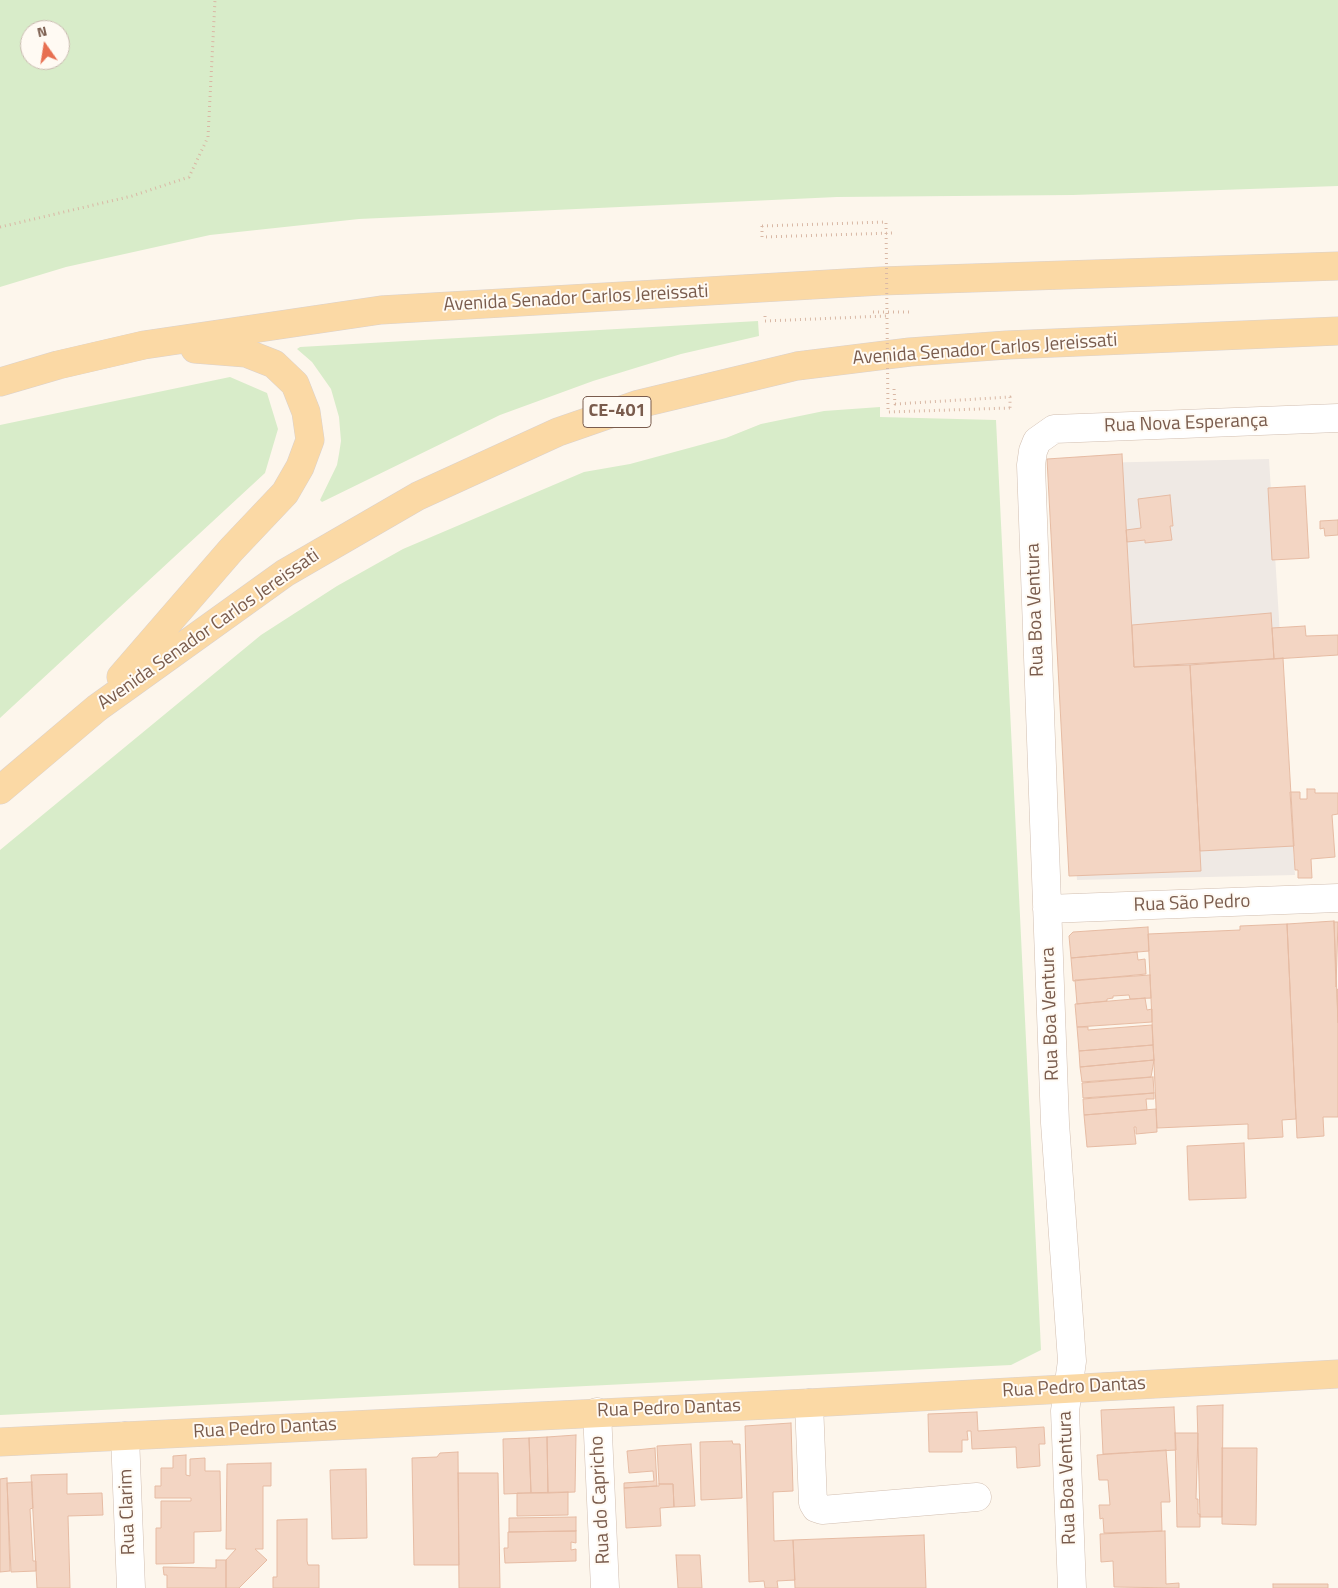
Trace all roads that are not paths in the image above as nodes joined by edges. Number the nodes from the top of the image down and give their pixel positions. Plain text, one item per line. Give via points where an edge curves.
1 (1338, 266) edge
2 (1338, 331) edge
3 (144, 345) junction
4 (0, 382) edge
5 (1338, 418) edge
6 (1037, 441) joint
7 (96, 708) junction
8 (0, 790) edge
9 (1338, 898) edge
10 (1047, 909) junction
11 (1338, 1374) edge
12 (1068, 1389) junction
13 (809, 1403) junction
14 (597, 1412) junction
15 (125, 1436) junction
16 (0, 1442) edge
17 (977, 1497) dead end
18 (131, 1588) edge
19 (605, 1588) edge
20 (1072, 1588) edge

1 - 3 main road, Avenida Senador Carlos Jereissati via 881,281 381,310
2 - 7 main road, Avenida Senador Carlos Jereissati / CE-401 via 910,352 797,366 639,404 558,432 418,496 285,573
3 - 4 main road, Avenida Senador Carlos Jereissati
3 - 7 main road via 246,352 274,364 295,384 306,412 310,440 285,493 231,550
5 - 6 street, Rua Nova Esperança via 1054,429
6 - 10 street, Rua Boa Ventura via 1031,465
7 - 8 main road, Avenida Senador Carlos Jereissati / CE-401
9 - 10 street, Rua São Pedro
10 - 12 street, Rua Boa Ventura via 1055,1123 1072,1361
11 - 12 main road, Rua Pedro Dantas
12 - 13 main road, Rua Pedro Dantas
12 - 20 street, Rua Boa Ventura via 1065,1411
13 - 14 main road, Rua Pedro Dantas
13 - 17 street via 813,1503 816,1508
14 - 15 main road, Rua Pedro Dantas
14 - 19 street, Rua do Capricho
15 - 16 main road, Rua Pedro Dantas
15 - 18 street, Rua Clarim

